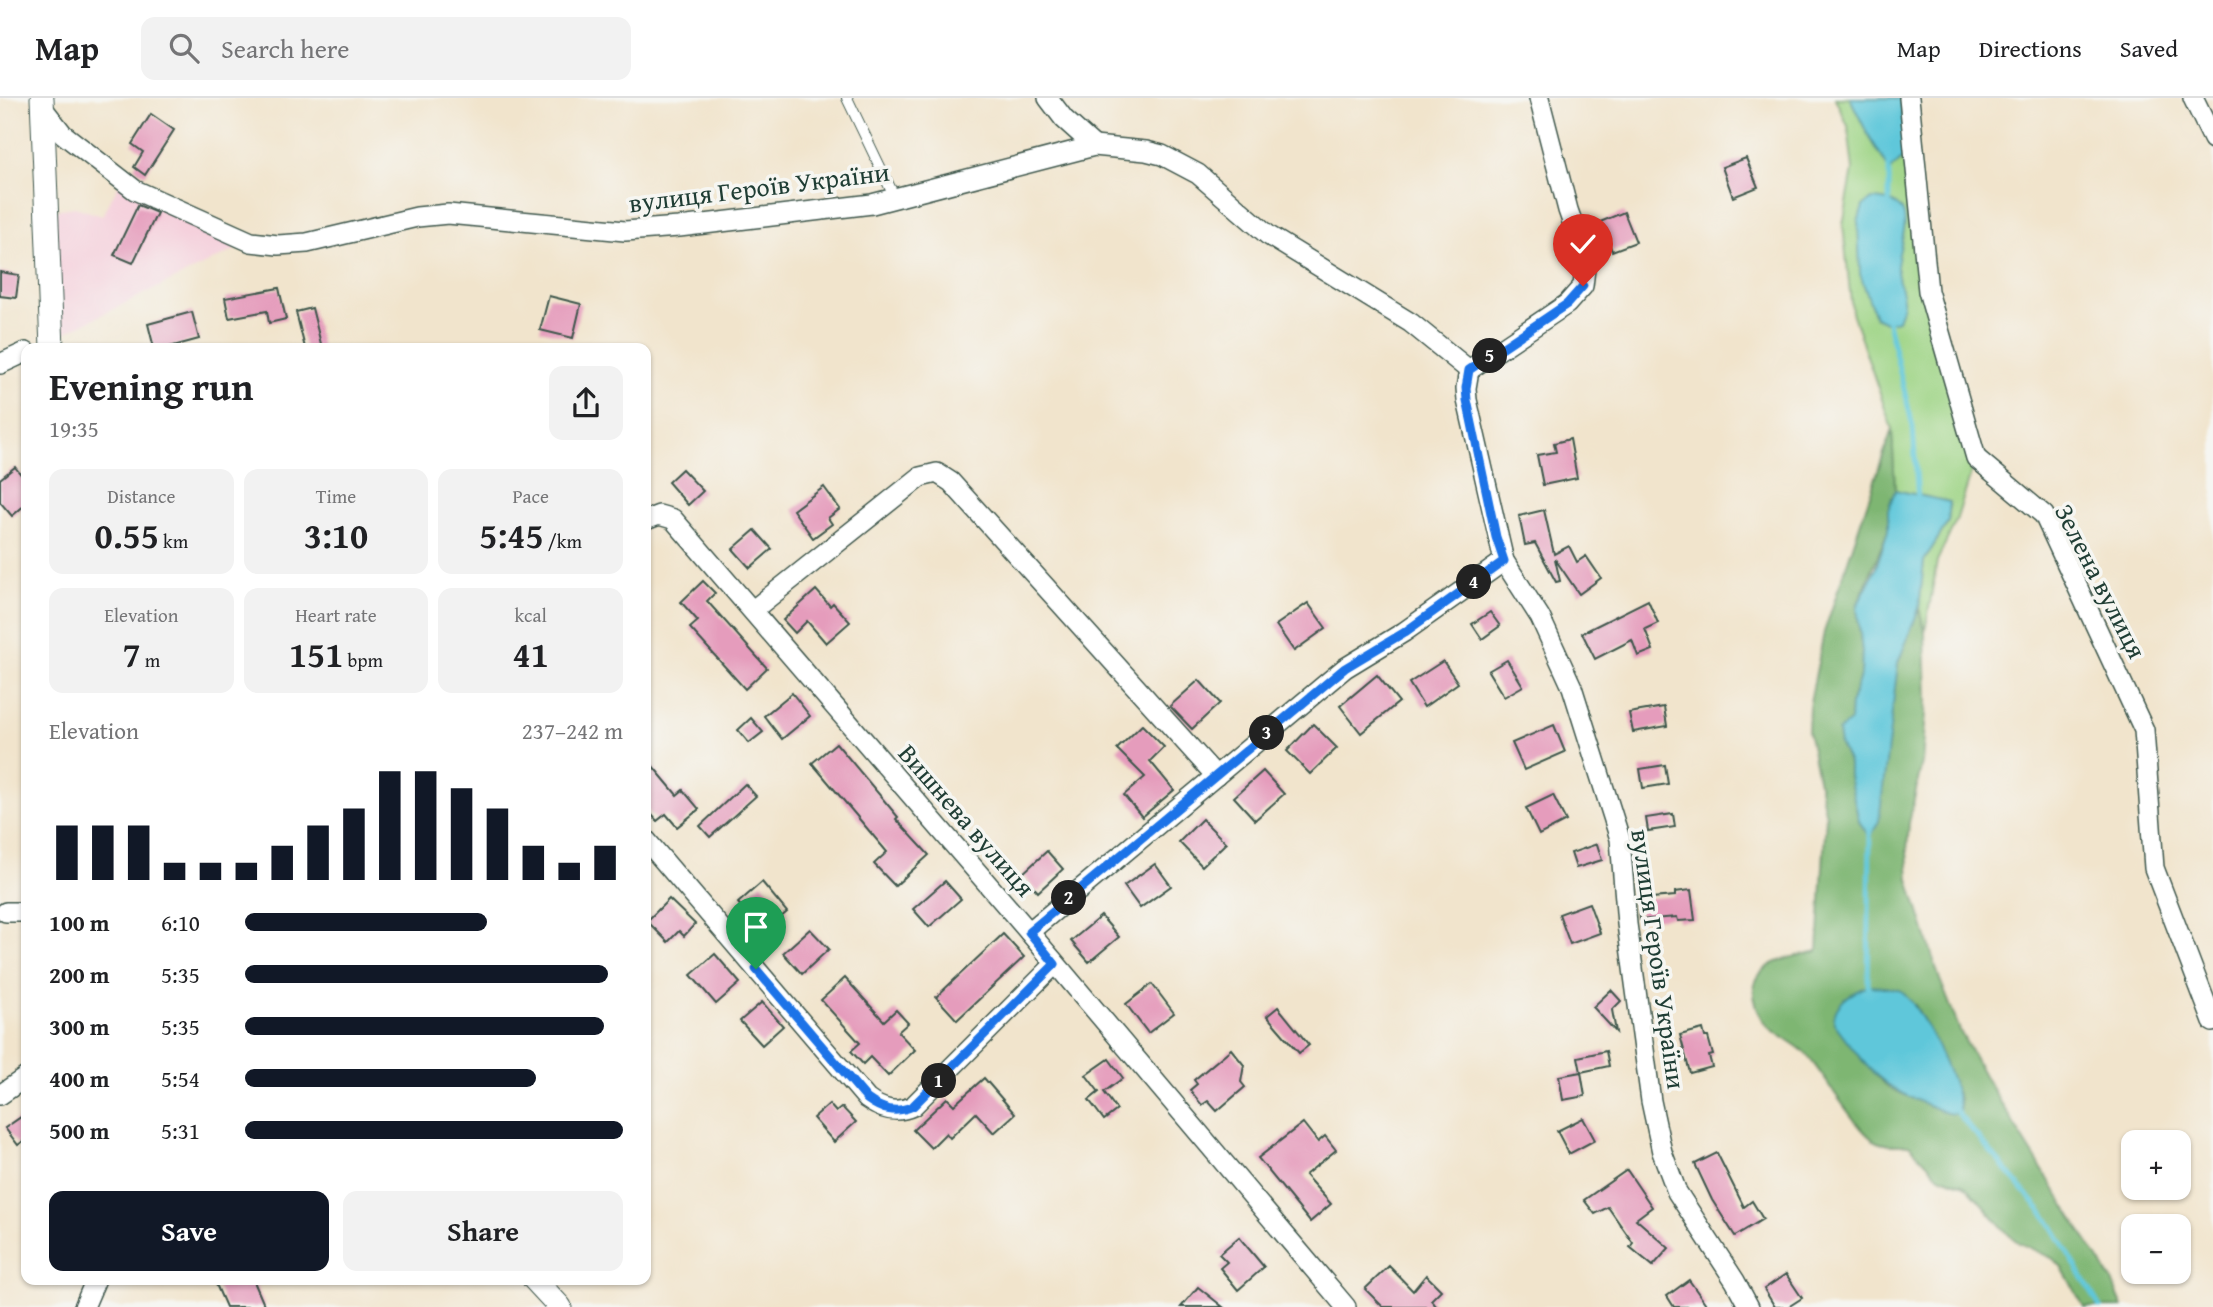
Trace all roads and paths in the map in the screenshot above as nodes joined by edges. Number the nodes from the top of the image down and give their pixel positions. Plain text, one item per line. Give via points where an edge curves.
1 (847, 98) edge
2 (1048, 98) edge
3 (1539, 98) edge
4 (1909, 98) edge
5 (2193, 98) edge
6 (42, 102) edge
7 (2213, 139) edge
8 (1094, 146) junction
9 (895, 198) junction
10 (45, 343) edge
11 (21, 354) edge
12 (0, 364) edge
13 (1469, 370) junction
14 (651, 518) edge
15 (1504, 561) junction
16 (753, 610) junction
17 (1216, 776) junction
18 (651, 846) edge
19 (6, 912) dead end
20 (21, 912) edge
21 (1029, 932) junction
22 (1055, 964) junction
23 (2213, 1022) edge
24 (21, 1080) edge
25 (0, 1095) edge
26 (93, 1285) edge
27 (540, 1285) edge
28 (84, 1307) edge
29 (560, 1307) edge
30 (1346, 1307) edge
31 (1749, 1307) edge

1 - 9 lane
2 - 8 street
3 - 13 street via 1579,241 1583,286 1567,304
4 - 23 street, Зелена вулиця via 1927,291 1976,458 2044,515 2144,730 2154,867
5 - 7 street
6 - 9 street, вулиця Героїв України via 63,134 135,190 264,244 307,243 432,215 463,214 625,231 850,208
6 - 10 street
8 - 9 street, вулиця Героїв України
8 - 13 street, вулиця Героїв України via 1146,151 1181,164 1268,235 1411,323
11 - 12 street
13 - 15 street, вулиця Героїв України via 1467,400
14 - 16 street, Вишнева вулиця via 673,519
15 - 17 street via 1405,632 1345,668
15 - 31 street, вулиця Героїв України via 1540,618 1572,687 1620,839 1651,1101 1662,1152 1677,1192
16 - 17 street via 920,477 937,473 951,482
16 - 21 street, Вишнева вулиця
17 - 21 street
18 - 22 street via 867,1099 884,1109 904,1111 913,1106
19 - 20 street
21 - 22 street, Вишнева вулиця
22 - 30 street, Вишнева вулиця
24 - 25 street
26 - 28 street
27 - 29 street

